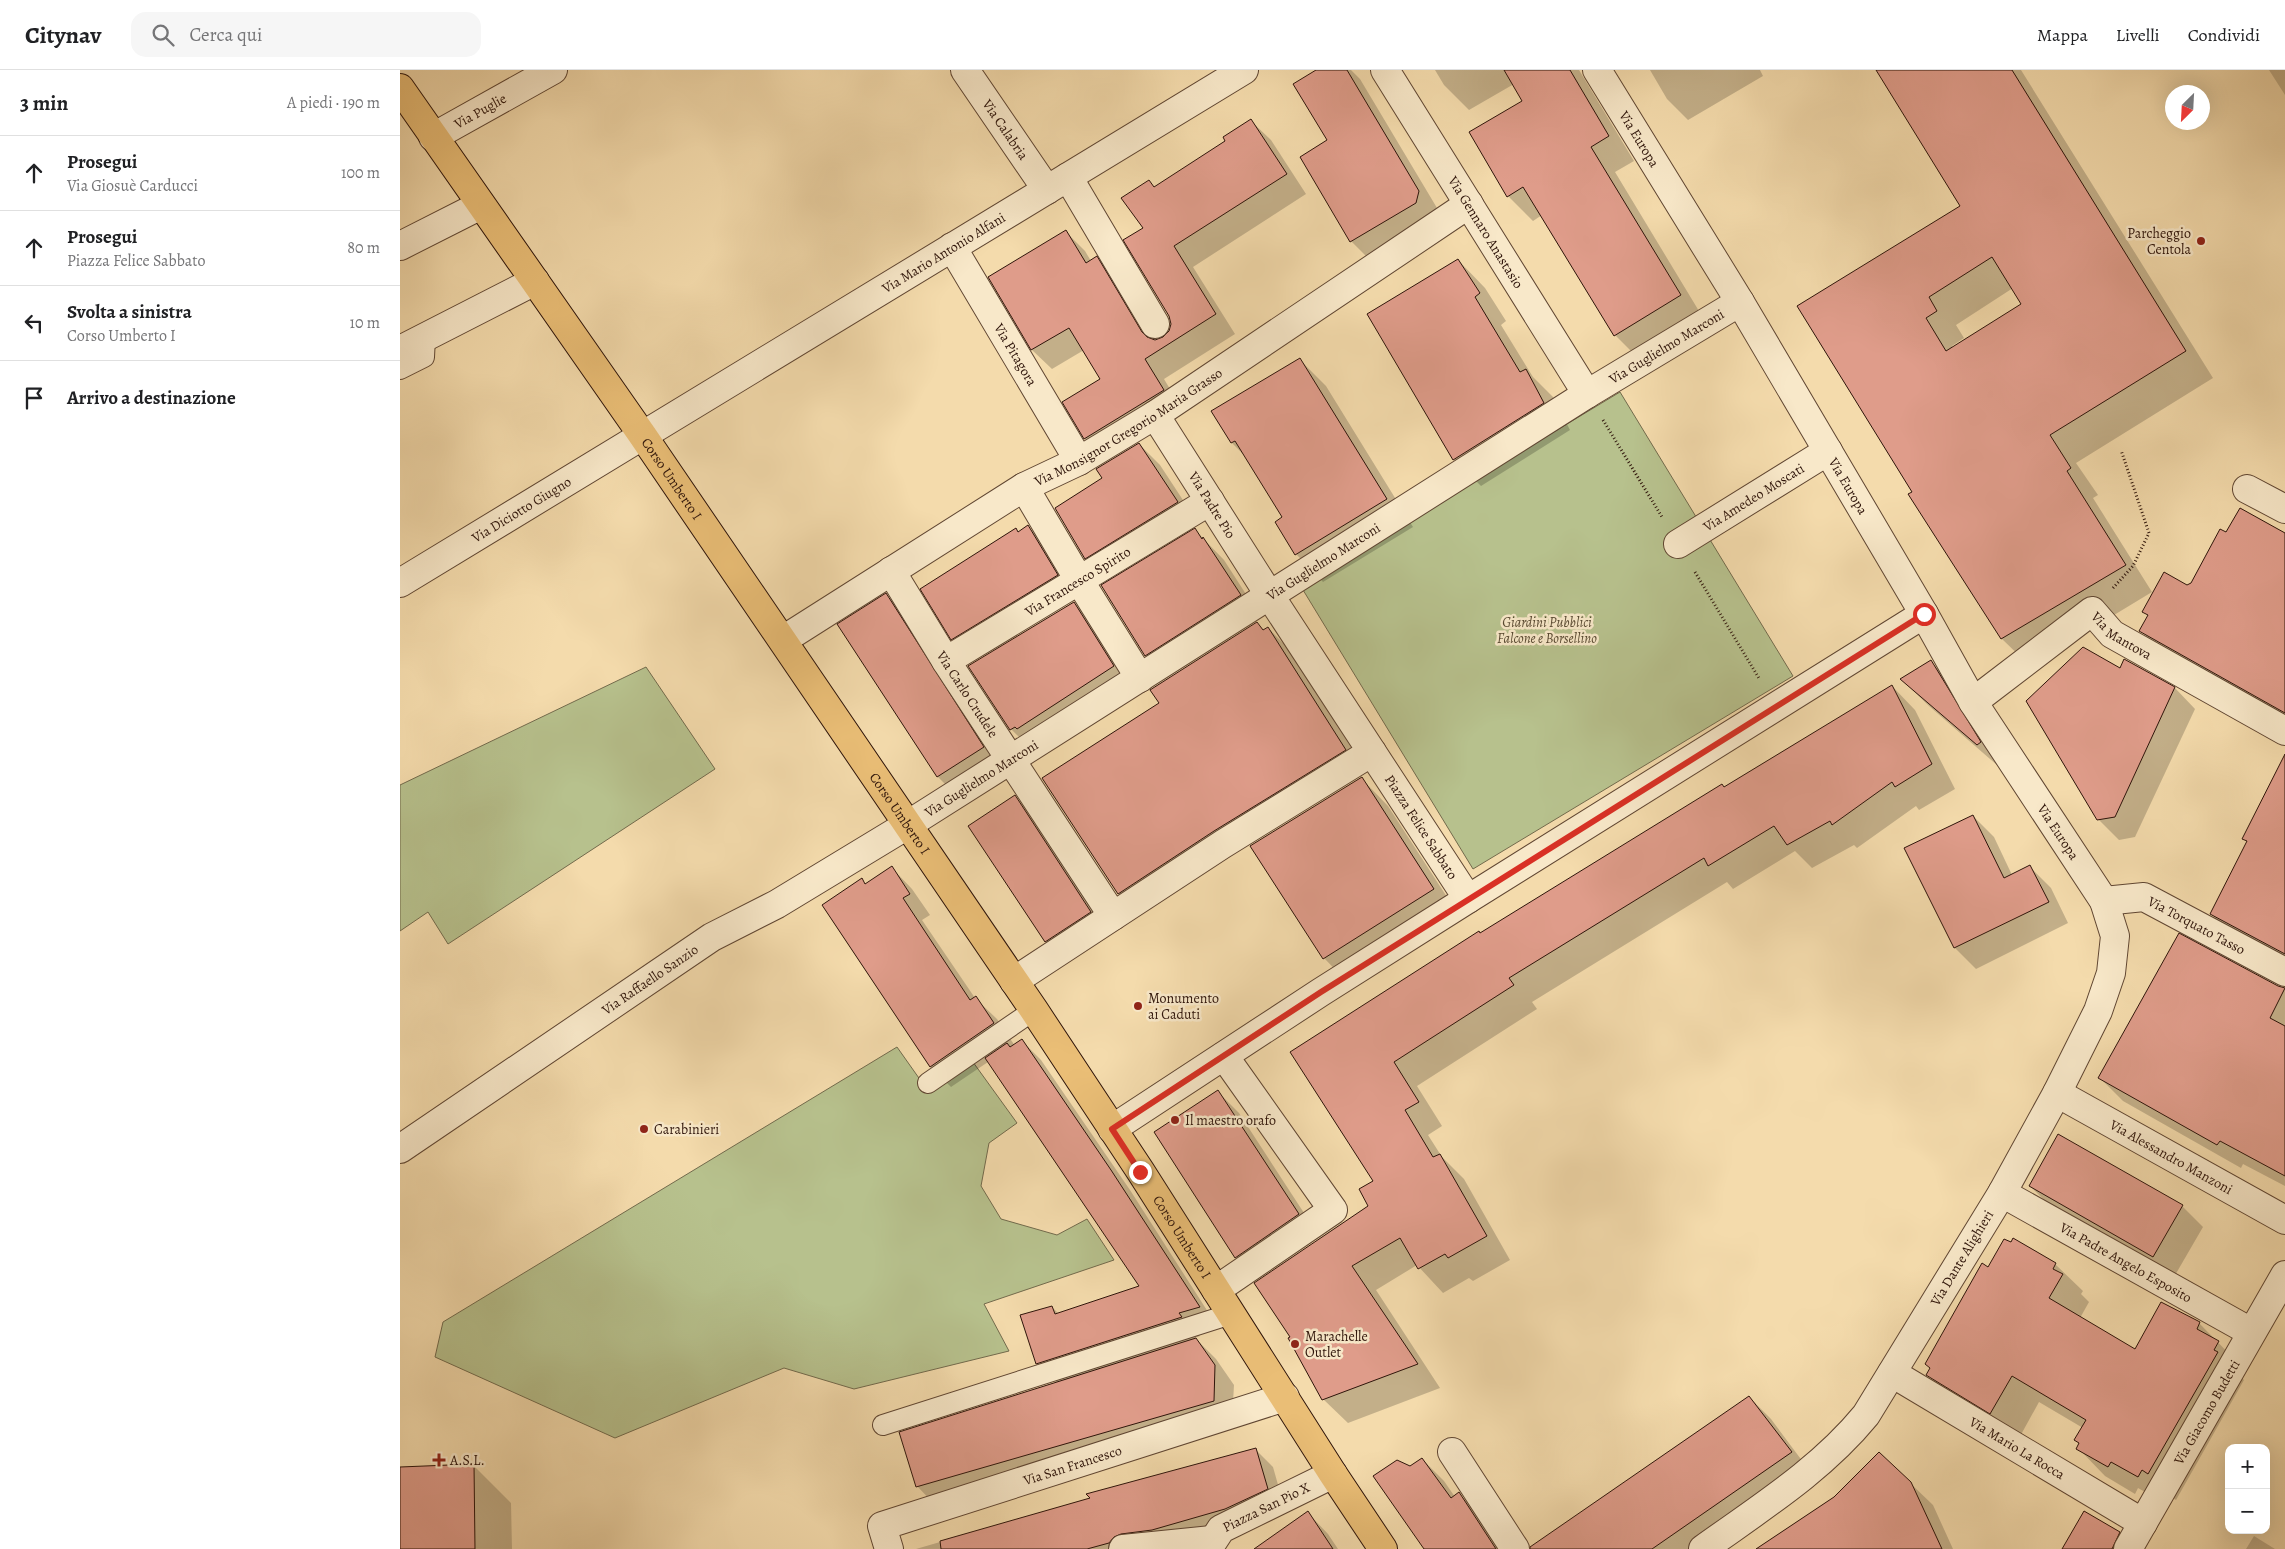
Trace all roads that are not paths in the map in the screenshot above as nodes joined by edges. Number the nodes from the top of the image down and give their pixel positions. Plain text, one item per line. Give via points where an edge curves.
1 (553, 70) edge
2 (965, 70) edge
3 (1385, 70) edge
4 (1597, 70) edge
5 (1232, 73) edge
6 (400, 88) edge
7 (434, 137) junction
8 (1057, 184) junction
9 (1468, 204) junction
10 (482, 205) junction
11 (400, 246) edge
12 (952, 247) junction
13 (535, 281) junction
14 (1740, 302) junction
15 (1155, 324) dead end
16 (425, 337) junction
17 (400, 350) edge
18 (400, 369) edge
19 (1587, 394) junction
20 (1155, 415) junction
21 (644, 436) junction
22 (1828, 451) junction
23 (1079, 461) junction
24 (1024, 487) junction
25 (2247, 488) dead end
26 (1210, 501) junction
27 (2285, 509) edge
28 (1678, 544) dead end
29 (891, 571) junction
30 (1079, 580) junction
31 (400, 583) edge
32 (1270, 596) junction
33 (1924, 614) junction
34 (783, 640) junction
35 (946, 661) junction
36 (1140, 678) junction
37 (1972, 702) junction
38 (2285, 731) edge
39 (1372, 752) junction
40 (1011, 760) junction
41 (909, 824) junction
42 (1468, 899) junction
43 (2104, 901) junction
44 (1113, 916) junction
45 (2285, 972) edge
46 (1014, 981) junction
47 (1034, 1010) junction
48 (1224, 1056) junction
49 (928, 1083) dead end
50 (2058, 1093) junction
51 (1112, 1129) junction
52 (400, 1149) edge
53 (2002, 1193) junction
54 (2285, 1220) edge
55 (2285, 1275) edge
56 (1216, 1290) junction
57 (1231, 1314) junction
58 (2251, 1332) junction
59 (1892, 1373) junction
60 (1285, 1397) junction
61 (883, 1425) dead end
62 (1452, 1452) dead end
63 (1333, 1474) junction
64 (2143, 1523) junction
65 (1210, 1544) edge
66 (889, 1549) edge
67 (1123, 1549) edge
68 (1383, 1549) edge
69 (1515, 1549) edge
70 (1703, 1549) edge
71 (2128, 1549) edge

1 - 7 street, Via Puglie
2 - 8 street, Via Calabria
3 - 9 street, Via Gennaro Anastasio
4 - 14 street, Via Europa
5 - 8 street, Via Mario Antonio Alfani
6 - 7 main road, Corso Umberto I
7 - 10 main road, Corso Umberto I
8 - 12 street, Via Mario Antonio Alfani
8 - 15 street, Via Calabria
9 - 19 street, Via Gennaro Anastasio
9 - 20 street, Via Monsignor Gregorio Maria Grasso
10 - 11 street
10 - 13 main road, Corso Umberto I
12 - 21 street, Via Mario Antonio Alfani
12 - 23 street, Via Pitagora
13 - 16 street
13 - 21 main road, Corso Umberto I
14 - 19 street, Via Guglielmo Marconi
14 - 22 street, Via Europa
16 - 17 street
16 - 18 lane via 424,357
19 - 32 street, Via Guglielmo Marconi
20 - 23 street, Via Monsignor Gregorio Maria Grasso
20 - 26 street, Via Padre Pio
21 - 31 street, Via Diciotto Giugno
21 - 34 main road, Corso Umberto I
22 - 28 street, Via Amedeo Moscati
22 - 33 street, Via Europa
23 - 24 street, Via Monsignor Gregorio Maria Grasso
24 - 29 street, Via Monsignor Gregorio Maria Grasso
24 - 30 street
25 - 27 street
26 - 30 street, Via Francesco Spirito
26 - 32 street, Via Padre Pio
29 - 34 street, Via Monsignor Gregorio Maria Grasso
29 - 35 street, Via Carlo Crudele
30 - 35 street, Via Francesco Spirito
30 - 36 street
32 - 36 street, Via Guglielmo Marconi
32 - 39 street, Piazza Felice Sabbato
33 - 37 street, Via Europa
33 - 42 street
34 - 41 main road, Corso Umberto I
35 - 40 street, Via Carlo Crudele
36 - 40 street, Via Guglielmo Marconi
37 - 38 street, Via Mantova via 2092,610 2112,634
37 - 43 street, Via Europa
39 - 42 street, Piazza Felice Sabbato
39 - 44 street
40 - 41 street, Via Guglielmo Marconi
40 - 44 street, Via Carlo Crudele
41 - 46 main road, Corso Umberto I
41 - 52 street, Via Raffaello Sanzio via 777,904 712,936
42 - 48 street
43 - 45 street, Via Torquato Tasso via 2144,897
43 - 50 street, Via Dante Alighieri via 2115,936 2111,974 2098,1011
44 - 46 street
46 - 47 main road, Corso Umberto I
47 - 49 lane
47 - 51 main road, Corso Umberto I
48 - 51 street
48 - 56 street via 1333,1210
50 - 53 street, Via Dante Alighieri
50 - 54 street, Via Alessandro Manzoni
51 - 56 main road, Corso Umberto I
53 - 58 street, Via Padre Angelo Esposito
53 - 59 street, Via Dante Alighieri
55 - 58 street, Via Giacomo Budetti
56 - 57 main road, Corso Umberto I
57 - 60 main road, Corso Umberto I
57 - 61 lane
58 - 64 street, Via Giacomo Budetti
59 - 64 street, Via Mario La Rocca
59 - 70 street, Via Dante Alighieri via 1866,1415 1847,1438 1795,1483
60 - 63 main road, Corso Umberto I
60 - 66 street, Via San Francesco via 882,1526
62 - 69 street
63 - 65 street, Piazza San Pio X via 1221,1529
63 - 68 main road, Corso Umberto I
64 - 71 street, Via Giacomo Budetti
65 - 67 street

